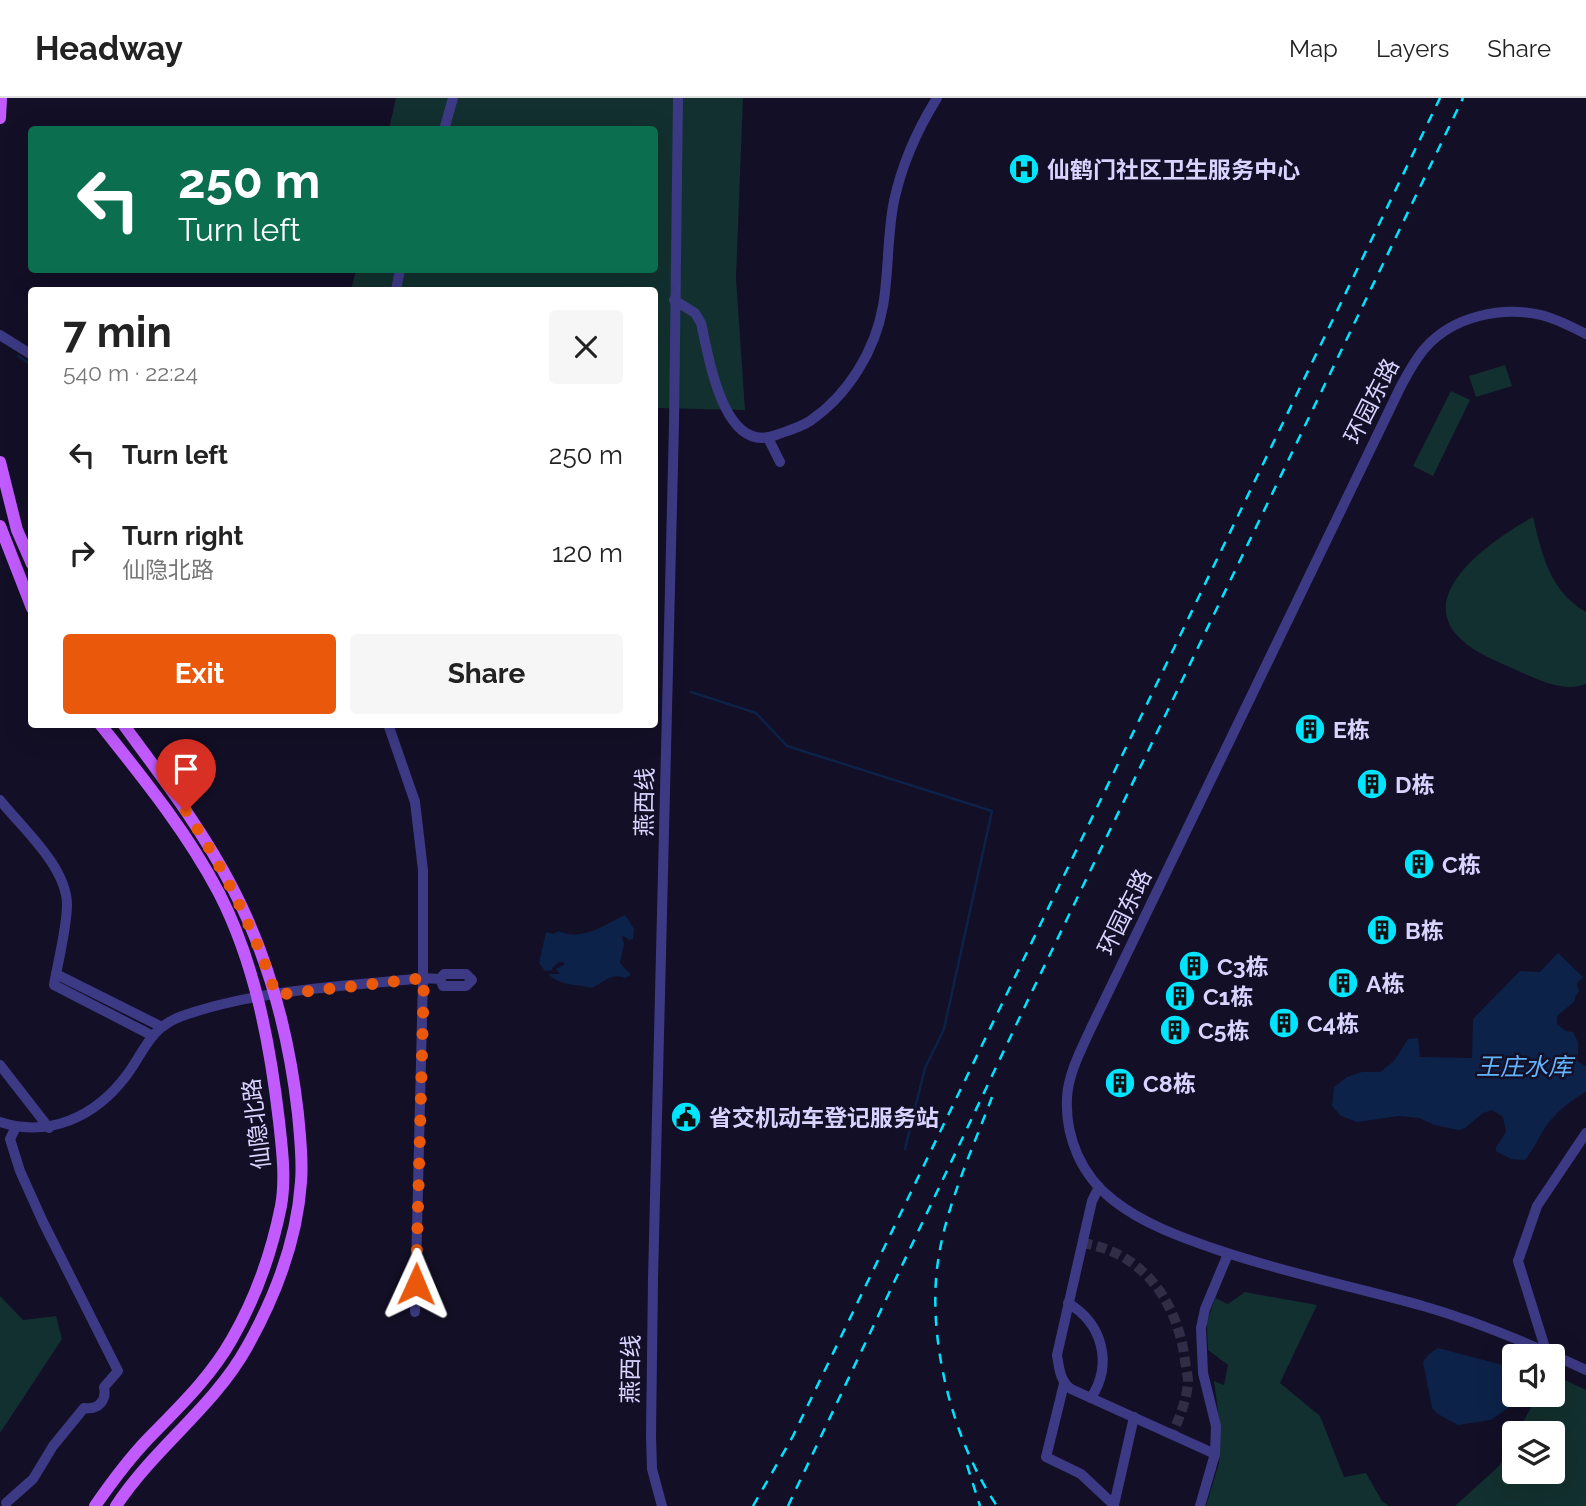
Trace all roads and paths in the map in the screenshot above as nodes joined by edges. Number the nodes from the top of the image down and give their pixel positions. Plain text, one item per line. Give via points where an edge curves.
1 (2, 98) edge
2 (453, 98) edge
3 (678, 98) edge
4 (937, 98) edge
5 (0, 118) edge
6 (445, 126) edge
7 (674, 300) junction
8 (1586, 334) edge
9 (0, 335) edge
10 (28, 352) edge
11 (768, 438) junction
12 (0, 462) edge
13 (780, 462) dead end
14 (0, 526) edge
15 (28, 555) edge
16 (28, 598) edge
17 (103, 728) edge
18 (126, 728) edge
19 (389, 728) edge
20 (0, 800) edge
21 (55, 974) junction
22 (424, 978) junction
23 (440, 979) dead end
24 (276, 995) junction
25 (257, 998) junction
26 (160, 1026) junction
27 (153, 1036) junction
28 (0, 1065) edge
29 (0, 1122) edge
30 (16, 1127) junction
31 (49, 1128) junction
32 (1586, 1133) edge
33 (1099, 1187) junction
34 (1228, 1254) junction
35 (1068, 1303) junction
36 (415, 1312) dead end
37 (1528, 1344) edge
38 (1544, 1344) edge
39 (1565, 1360) edge
40 (1586, 1370) edge
41 (1064, 1384) junction
42 (1091, 1398) junction
43 (1134, 1418) junction
44 (1215, 1454) junction
45 (6, 1503) dead end
46 (95, 1506) edge
47 (117, 1506) edge
48 (662, 1506) edge
49 (1200, 1506) edge

1 - 5 main road
2 - 6 street
3 - 7 street, 燕西线
4 - 11 street via 906,156 900,178 883,306 871,345 859,368 825,409 808,422
7 - 11 street via 695,313 701,323 730,418 740,431
7 - 48 street, 燕西线 via 651,1436 652,1469
8 - 33 street, 环园东路 via 1544,316 1495,312 1459,324 1429,344 1399,388 1076,1061 1067,1096 1070,1136
9 - 10 street
11 - 13 street
12 - 15 main road
14 - 16 main road
17 - 25 main road, 仙隐北路 via 198,856 235,929
18 - 24 main road, 仙隐北路 via 216,858 249,923
19 - 22 street via 415,802 423,870
20 - 21 street via 57,869 63,884 66,916
21 - 26 street
21 - 27 street via 54,985
22 - 23 street
22 - 24 street
22 - 36 street
24 - 25 street
24 - 47 main road, 仙隐北路 via 301,1152 298,1207 286,1258 259,1324 232,1371 135,1478
25 - 26 street via 182,1016
25 - 46 main road, 仙隐北路 via 282,1152 281,1205 268,1256 243,1318 218,1360 127,1462
26 - 27 street
27 - 31 street via 112,1093 75,1118
28 - 31 street
29 - 30 street
30 - 31 street
30 - 45 street via 10,1139 20,1171 118,1371 104,1387 100,1404 83,1408 33,1479
32 - 38 street via 1536,1206 1518,1261
33 - 34 street, 环园东路 via 1150,1222
33 - 35 street
34 - 37 street, 环园东路 via 1450,1314
34 - 44 street via 1201,1328 1203,1373 1216,1426
35 - 41 street via 1057,1355
35 - 42 street via 1088,1319 1101,1342 1103,1367
39 - 40 street, 环园东路
41 - 42 street
41 - 43 street via 1046,1457 1081,1474 1114,1505
42 - 43 street
43 - 44 street
44 - 49 street

